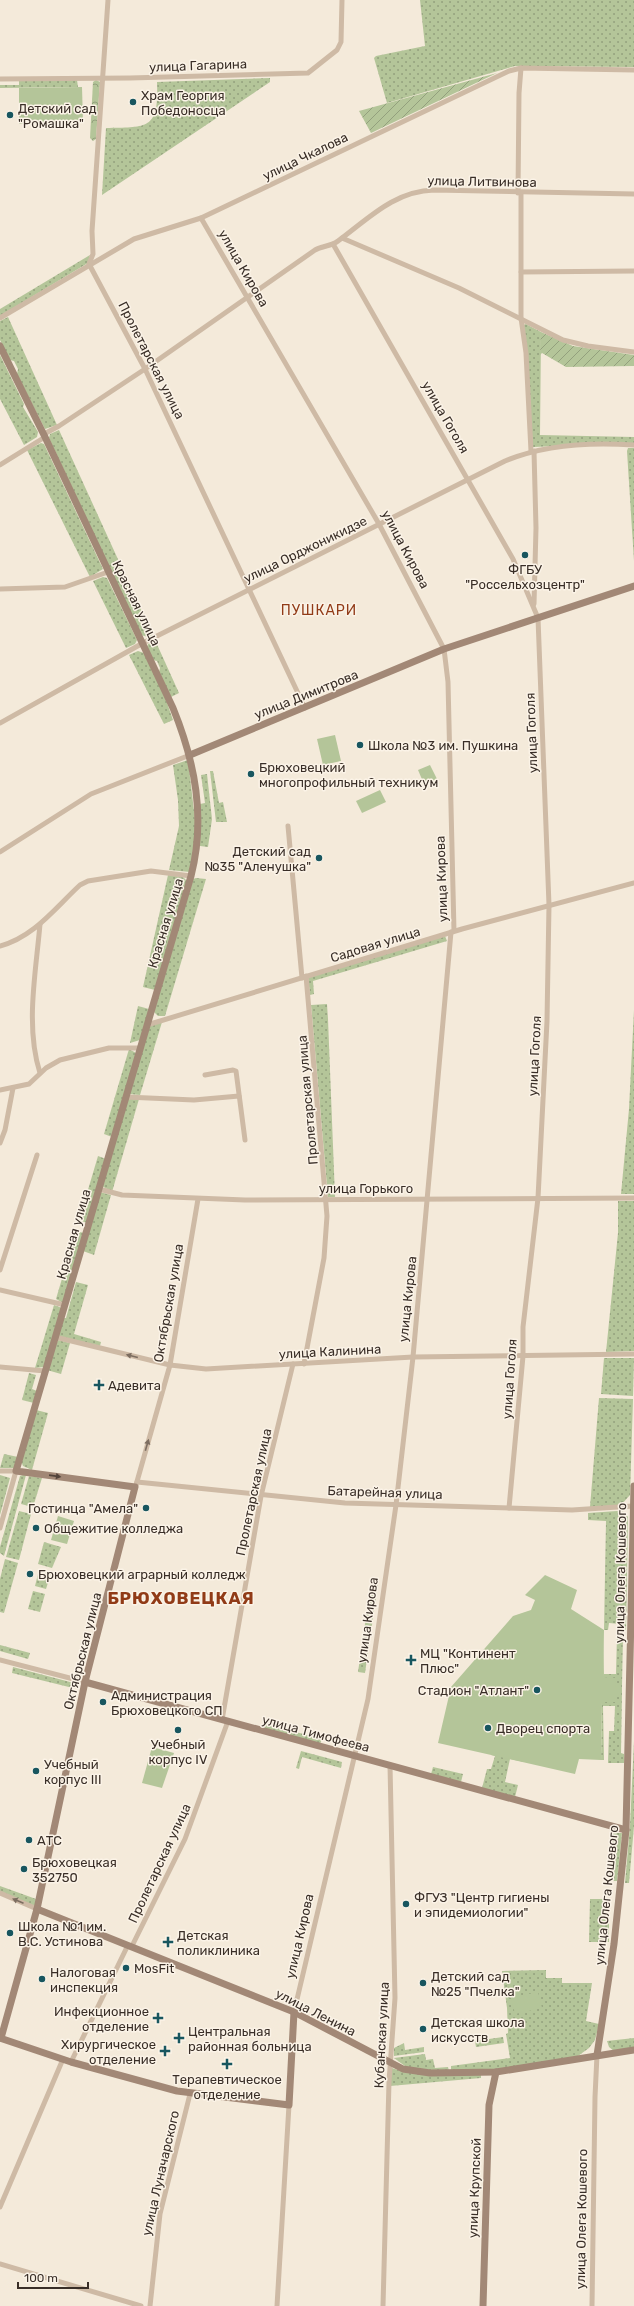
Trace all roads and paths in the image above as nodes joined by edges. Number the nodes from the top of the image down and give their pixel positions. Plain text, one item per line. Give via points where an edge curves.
1 (108, 0) edge
2 (342, 0) edge
3 (521, 68) junction
4 (634, 70) edge
5 (103, 77) junction
6 (0, 78) edge
7 (520, 193) junction
8 (634, 194) edge
9 (201, 218) junction
10 (342, 238) junction
11 (333, 244) junction
12 (89, 264) junction
13 (634, 271) edge
14 (521, 272) junction
15 (247, 298) junction
16 (0, 318) edge
17 (521, 318) junction
18 (0, 346) edge
19 (634, 352) edge
20 (145, 369) junction
21 (45, 435) junction
22 (634, 445) edge
23 (532, 451) junction
24 (0, 465) edge
25 (469, 479) junction
26 (379, 524) junction
27 (108, 572) junction
28 (634, 586) edge
29 (250, 588) junction
30 (0, 589) edge
31 (534, 605) junction
32 (538, 618) junction
33 (143, 643) junction
34 (444, 649) junction
35 (305, 708) junction
36 (0, 723) edge
37 (190, 755) junction
38 (288, 826) dead end
39 (0, 852) edge
40 (191, 876) junction
41 (634, 883) edge
42 (549, 904) junction
43 (40, 924) junction
44 (453, 931) junction
45 (0, 946) edge
46 (304, 977) junction
47 (147, 1025) junction
48 (141, 1048) junction
49 (40, 1073) junction
50 (205, 1075) dead end
51 (13, 1088) junction
52 (0, 1090) edge
53 (239, 1096) junction
54 (126, 1097) junction
55 (245, 1140) dead end
56 (0, 1143) edge
57 (37, 1155) dead end
58 (99, 1189) junction
59 (538, 1198) junction
60 (634, 1198) edge
61 (198, 1199) junction
62 (327, 1199) junction
63 (429, 1200) junction
64 (0, 1270) edge
65 (0, 1290) edge
66 (65, 1305) junction
67 (55, 1337) junction
68 (634, 1354) edge
69 (523, 1356) junction
70 (413, 1357) junction
71 (293, 1364) junction
72 (304, 1364) junction
73 (170, 1365) junction
74 (0, 1367) edge
75 (45, 1371) junction
76 (0, 1471) edge
77 (16, 1471) junction
78 (136, 1485) junction
79 (634, 1486) edge
80 (261, 1496) junction
81 (396, 1505) junction
82 (633, 1506) edge
83 (509, 1508) junction
84 (0, 1528) edge
85 (0, 1660) edge
86 (85, 1682) junction
87 (225, 1720) junction
88 (355, 1756) junction
89 (390, 1765) junction
90 (626, 1830) junction
91 (0, 1893) edge
92 (37, 1908) junction
93 (130, 1946) junction
94 (294, 2012) junction
95 (1, 2038) edge
96 (634, 2050) edge
97 (597, 2055) junction
98 (63, 2059) junction
99 (71, 2062) junction
100 (391, 2065) junction
101 (496, 2072) junction
102 (190, 2094) junction
103 (289, 2105) junction
104 (0, 2207) edge
105 (0, 2264) edge
106 (141, 2306) edge
107 (150, 2306) edge
108 (277, 2306) edge
109 (383, 2306) edge
110 (483, 2306) edge
111 (592, 2306) edge

1 - 5 street
2 - 5 street, улица Гагарина via 341,42 337,50 308,73
3 - 4 street, улица Чкалова
3 - 7 street, улица Гоголя via 518,93
3 - 9 street, улица Чкалова via 496,76
5 - 6 street, улица Гагарина
5 - 12 street via 92,231 93,254
7 - 8 street, улица Литвинова
7 - 10 street, улица Литвинова via 434,190 409,193 379,210
7 - 14 street, улица Гоголя
9 - 12 street, улица Чкалова via 134,240
9 - 15 street, улица Кирова
10 - 11 street, улица Литвинова
10 - 17 street via 417,268
11 - 15 street, улица Литвинова via 316,250
11 - 25 street, улица Гоголя
12 - 16 street, улица Чкалова
12 - 20 street, Пролетарская улица
13 - 14 street
14 - 17 street, улица Гоголя
15 - 20 street, улица Литвинова
15 - 26 street, улица Кирова
17 - 19 street via 569,342
17 - 23 street, улица Гоголя via 526,353
18 - 21 street, Красная улица
20 - 21 street, улица Литвинова
20 - 29 street, Пролетарская улица
21 - 24 street, улица Литвинова
21 - 27 street, Красная улица
22 - 23 street, улица Орджоникидзе via 580,445
23 - 25 street, улица Орджоникидзе
23 - 31 street, улица Гоголя via 536,528
25 - 26 street, улица Орджоникидзе
25 - 31 street, улица Гоголя
26 - 29 street, улица Орджоникидзе
26 - 34 street, улица Кирова
27 - 30 street via 65,587
27 - 33 street, Красная улица
28 - 32 street, улица Димитрова
29 - 33 street, улица Орджоникидзе
29 - 35 street, Пролетарская улица
31 - 32 street, улица Гоголя
32 - 34 street, улица Димитрова
32 - 42 street, улица Гоголя
33 - 36 street, улица Орджоникидзе
33 - 37 street, Красная улица via 173,708
34 - 35 street, улица Димитрова
34 - 44 street, улица Кирова via 448,682
35 - 37 street, улица Димитрова
37 - 39 street, улица Димитрова via 91,794
37 - 40 street, Красная улица via 199,825
38 - 46 street, Пролетарская улица
40 - 43 street via 151,871 93,879 80,885
40 - 47 street, Красная улица
41 - 42 street, Садовая улица
42 - 44 street, Садовая улица
42 - 59 street, улица Гоголя via 547,1021
43 - 45 street via 20,939
43 - 49 street via 33,1019 36,1059
44 - 46 street, Садовая улица
44 - 63 street, улица Кирова
46 - 47 street, Садовая улица
46 - 62 street, Пролетарская улица
47 - 48 street, Красная улица
48 - 49 street via 116,1047 67,1058 52,1064
48 - 54 street, Красная улица
49 - 51 street via 29,1084
50 - 53 street via 235,1070
51 - 52 street
51 - 56 street
53 - 54 street via 194,1100
53 - 55 street
54 - 58 street, Красная улица
57 - 64 street
58 - 61 street, улица Горького via 122,1195
58 - 66 street, Красная улица
59 - 60 street, улица Горького
59 - 63 street, улица Горького
59 - 69 street, улица Гоголя via 523,1327
61 - 62 street, улица Горького
61 - 73 street, Октябрьская улица
62 - 63 street, улица Горького
62 - 72 street, Пролетарская улица via 324,1258
63 - 70 street, улица Кирова
65 - 66 street
66 - 67 street, Красная улица
73 -> 67 street, улица Калинина
67 - 75 street, Красная улица
68 - 69 street, улица Калинина
69 - 70 street, улица Калинина
69 - 83 street, улица Гоголя
70 - 72 street, улица Калинина
70 - 81 street, улица Кирова
71 - 72 street, улица Калинина
71 - 73 street, улица Калинина via 206,1369
71 - 80 street, Пролетарская улица
78 -> 73 street, Октябрьская улица
74 - 75 street
75 - 77 street, Красная улица
76 - 77 street, Батарейная улица
77 -> 78 street, Батарейная улица
77 - 84 street, Красная улица
78 - 80 street, Батарейная улица
78 - 86 street, Октябрьская улица
79 - 82 street, улица Олега Кошевого
80 - 81 street, Батарейная улица
80 - 87 street, Пролетарская улица
81 - 83 street, Батарейная улица
81 - 88 street, улица Кирова via 368,1699
82 - 83 street, Батарейная улица via 581,1510
82 - 90 street, улица Олега Кошевого
85 - 86 street, улица Тимофеева
86 - 87 street, улица Тимофеева
86 - 92 street, Октябрьская улица
87 - 88 street, улица Тимофеева
87 - 93 street, Пролетарская улица via 185,1839
88 - 89 street, улица Тимофеева
88 - 94 street, улица Кирова
89 - 90 street, улица Тимофеева
89 - 100 street, Кубанская улица via 395,1991
90 - 97 street, улица Олега Кошевого via 614,1944
92 -> 91 street, улица Ленина
92 - 93 street, улица Ленина
92 - 95 street, Октябрьская улица
93 - 94 street, улица Ленина
93 - 99 street, Пролетарская улица
94 - 100 street, улица Ленина
94 - 103 street, улица Кирова
95 - 98 street
96 - 97 street, улица Ленина
97 - 101 street, улица Ленина
97 - 111 street, улица Олега Кошевого
98 - 99 street
98 - 104 street
99 - 102 street
100 - 101 street, улица Ленина via 403,2070 424,2072
100 - 109 street, Кубанская улица
101 - 110 street, улица Крупской via 489,2101
102 - 103 street
102 - 107 street, улица Луначарского via 162,2204
103 - 108 street, улица Кирова
105 - 106 street

